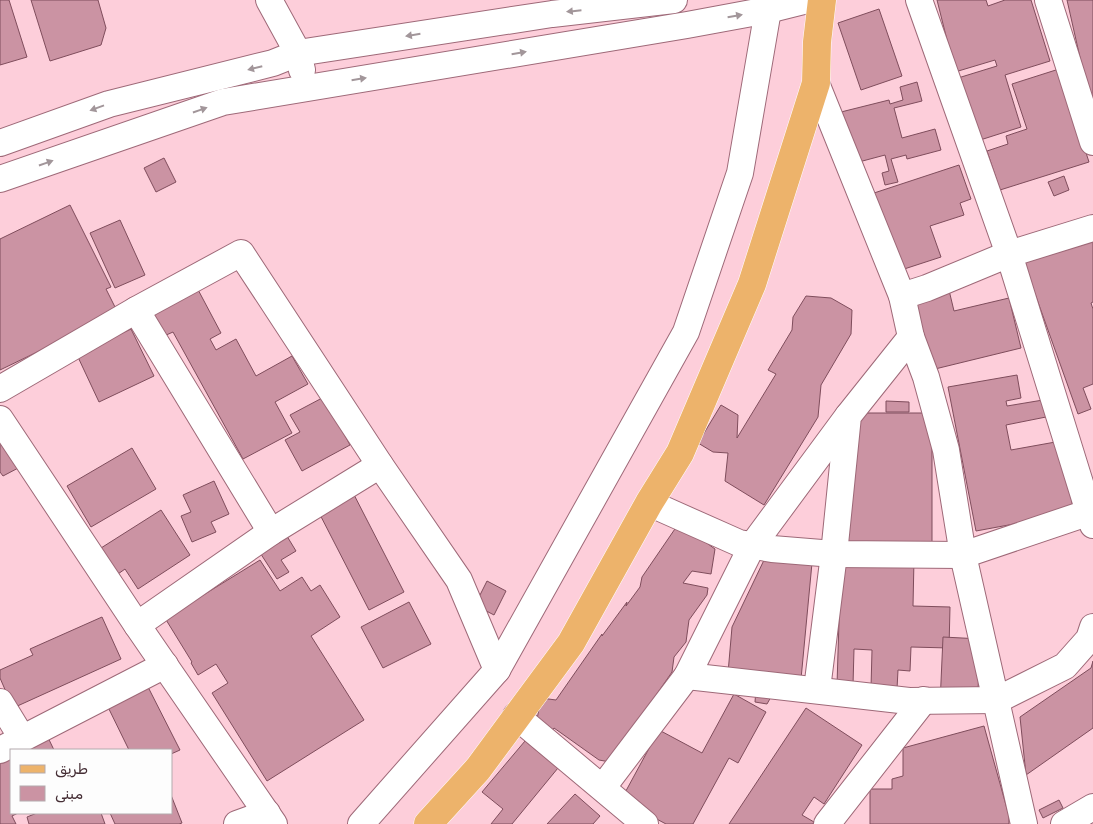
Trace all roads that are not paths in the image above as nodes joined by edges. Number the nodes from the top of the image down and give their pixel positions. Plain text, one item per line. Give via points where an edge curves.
1 (269, 0) edge
2 (674, 0) edge
3 (808, 0) edge
4 (822, 0) edge
5 (919, 0) edge
6 (1048, 0) edge
7 (768, 10) junction
8 (685, 12) edge
9 (298, 53) junction
10 (816, 83) junction
11 (306, 88) junction
12 (1093, 142) edge
13 (0, 143) edge
14 (0, 152) edge
15 (4, 178) edge
16 (1093, 228) edge
17 (1009, 254) junction
18 (902, 296) junction
19 (136, 310) junction
20 (911, 337) junction
21 (0, 389) edge
22 (848, 416) junction
23 (0, 419) edge
24 (380, 465) junction
25 (649, 503) junction
26 (1092, 516) edge
27 (271, 532) junction
28 (752, 546) junction
29 (834, 554) junction
30 (963, 556) junction
31 (137, 625) junction
32 (1093, 627) edge
33 (164, 665) junction
34 (497, 670) junction
35 (687, 676) junction
36 (817, 690) junction
37 (924, 700) junction
38 (997, 700) junction
39 (0, 702) edge
40 (516, 716) junction
41 (11, 744) edge
42 (603, 788) junction
43 (1093, 807) edge
44 (271, 818) edge
45 (237, 824) edge
46 (361, 824) edge
47 (428, 824) edge
48 (645, 824) edge
49 (828, 824) edge
50 (1024, 824) edge
51 (1064, 824) edge

1 - 9 street
2 -> 9 street via 552,14
3 - 7 street
4 - 10 main road
5 - 17 street
6 - 12 street
8 -> 7 street
7 - 34 street via 740,173 686,332
11 -> 8 street
9 - 11 street
9 -> 13 street via 273,64 109,104
10 - 18 street
10 - 25 main road via 752,284 680,453
15 -> 11 street via 223,102
14 - 15 street
16 - 17 street
17 - 18 street
17 - 26 street
18 - 20 street
19 - 21 street
19 - 24 street via 241,253
19 - 27 street
20 - 22 street
20 - 30 street via 946,450
22 - 28 street
22 - 29 street
23 - 31 street
24 - 27 street
24 - 34 street via 459,580
25 - 28 street
25 - 40 main road via 571,643
26 - 30 street
27 - 31 street
28 - 29 street
28 - 35 street
29 - 30 street
29 - 36 street
30 - 38 street
31 - 33 street
32 - 38 street via 1088,639 1064,666
33 - 41 street
33 - 44 street
34 - 46 street
35 - 36 street
35 - 42 street
36 - 37 street
37 - 38 street
37 - 49 street
38 - 50 street
39 - 41 street
40 - 42 street
40 - 47 main road via 478,769
42 - 48 street
43 - 51 street
44 - 45 street

